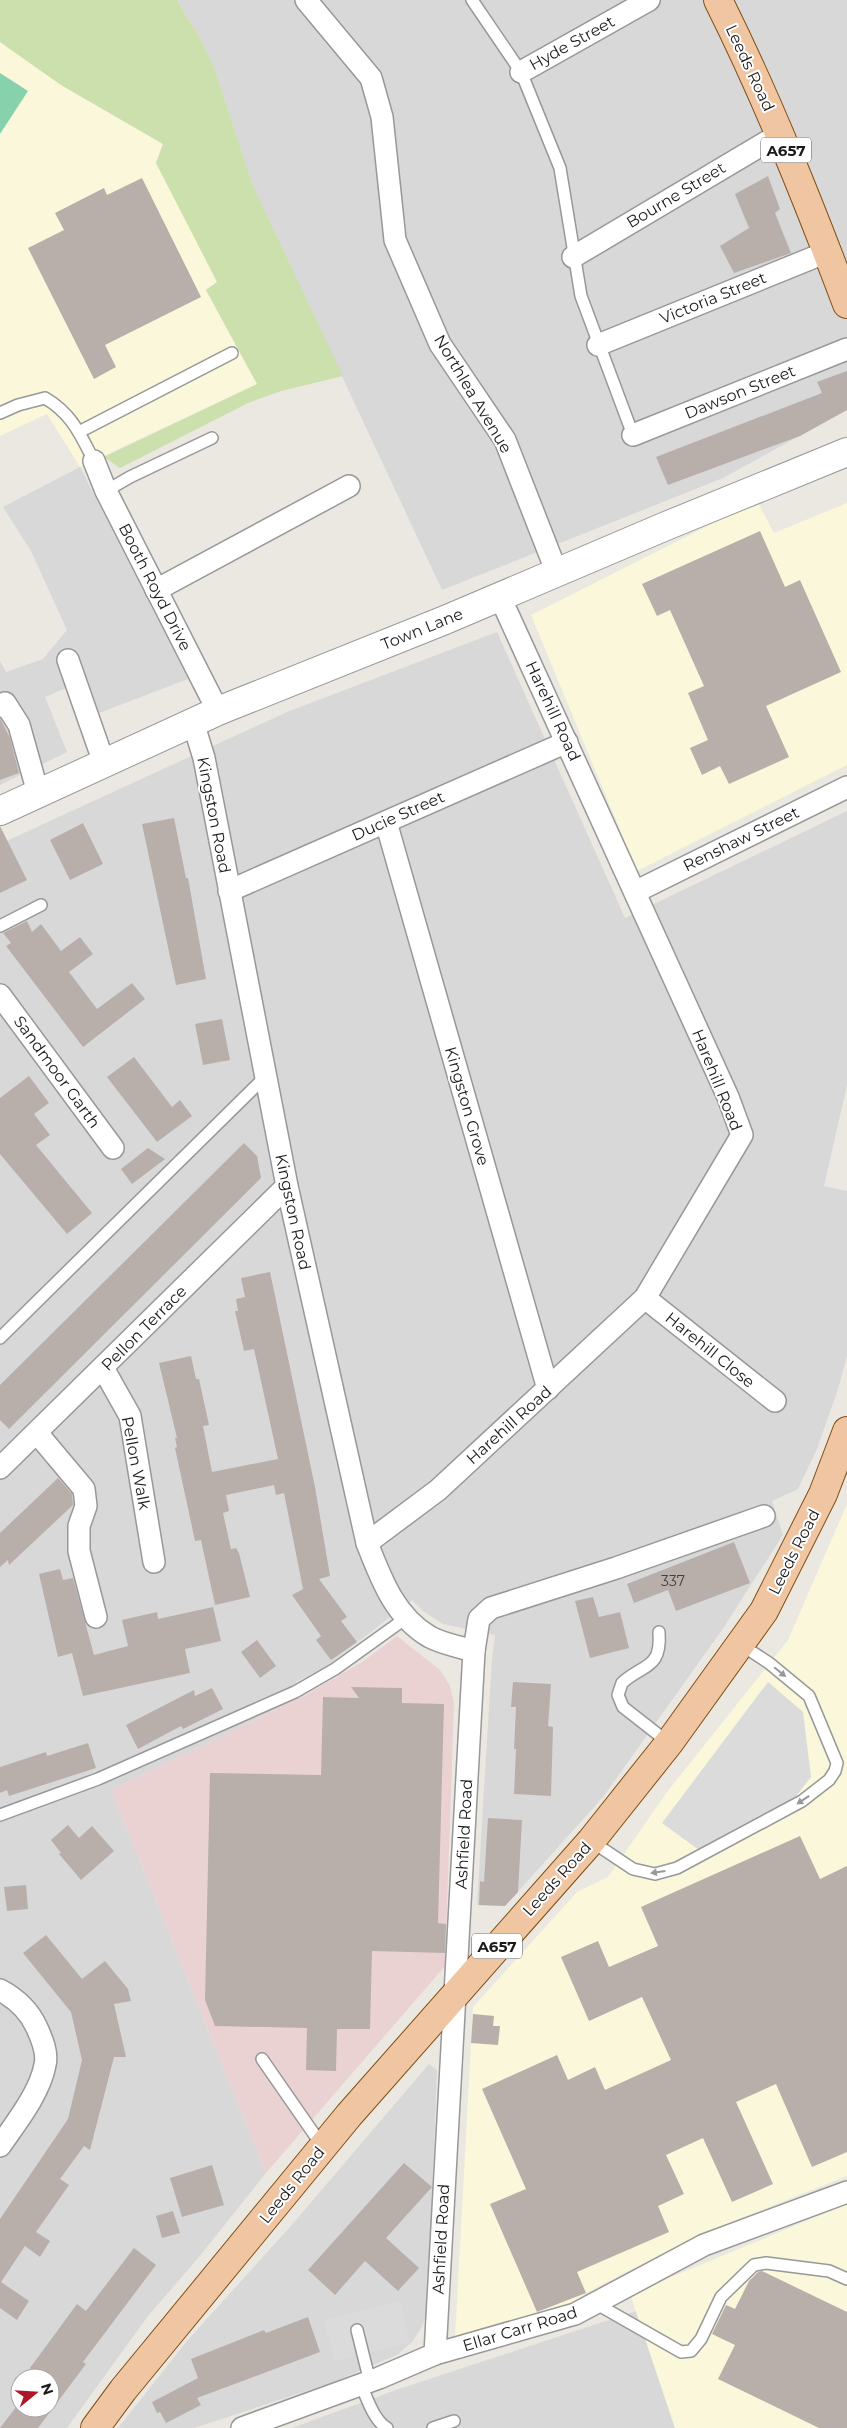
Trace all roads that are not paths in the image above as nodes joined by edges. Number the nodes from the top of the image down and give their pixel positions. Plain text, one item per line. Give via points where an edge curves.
1 (306, 0) edge
2 (472, 0) edge
3 (649, 0) edge
4 (718, 0) edge
5 (521, 72) junction
6 (780, 134) junction
7 (827, 252) junction
8 (573, 257) junction
9 (847, 304) edge
10 (598, 344) junction
11 (847, 349) edge
12 (232, 353) dead end
13 (0, 413) edge
14 (79, 432) junction
15 (633, 435) joint
16 (212, 438) dead end
17 (847, 452) edge
18 (94, 462) joint
19 (349, 486) dead end
20 (106, 491) junction
21 (557, 573) junction
22 (156, 590) junction
23 (500, 597) junction
24 (68, 660) dead end
25 (0, 706) edge
26 (218, 711) junction
27 (193, 722) junction
28 (567, 742) junction
29 (104, 763) junction
30 (847, 787) edge
31 (38, 792) junction
32 (3, 803) edge
33 (386, 822) junction
34 (229, 891) junction
35 (635, 892) junction
36 (41, 905) dead end
37 (0, 926) edge
38 (0, 996) edge
39 (266, 1077) junction
40 (113, 1148) dead end
41 (287, 1186) junction
42 (645, 1298) junction
43 (0, 1338) edge
44 (103, 1368) junction
45 (548, 1389) junction
46 (774, 1401) dead end
47 (847, 1431) edge
48 (36, 1433) junction
49 (0, 1468) edge
50 (764, 1516) dead end
51 (367, 1543) junction
52 (154, 1562) dead end
53 (96, 1617) dead end
54 (406, 1618) junction
55 (659, 1632) dead end
56 (740, 1644) junction
57 (474, 1651) junction
58 (668, 1743) junction
59 (0, 1815) edge
60 (591, 1841) junction
61 (0, 1990) edge
62 (455, 1992) junction
63 (262, 2059) dead end
64 (0, 2146) edge
65 (323, 2147) junction
66 (847, 2192) edge
67 (847, 2280) edge
68 (594, 2303) junction
69 (357, 2330) dead end
70 (435, 2354) junction
71 (365, 2383) junction
72 (454, 2421) dead end
73 (95, 2428) edge
74 (242, 2428) edge
75 (387, 2428) edge
76 (433, 2428) edge

1 - 21 street, Northlea Avenue via 372,78 382,117 395,240 440,344 505,440
2 - 5 lane
3 - 5 street, Hyde Street
4 - 6 main road, Leeds Road / A657
5 - 8 lane via 560,168
6 - 7 main road, Leeds Road / A657
6 - 8 street, Bourne Street
7 - 9 main road, Leeds Road / A657
7 - 10 street, Victoria Street
8 - 10 lane via 580,296
10 - 15 lane
11 - 15 street, Dawson Street
12 - 14 lane
13 - 14 lane via 45,398 74,422
14 - 18 lane
16 - 20 lane
17 - 21 street, Town Lane
18 - 20 street, Booth Royd Drive
19 - 22 street
20 - 22 street, Booth Royd Drive
21 - 23 street, Town Lane
22 - 26 street, Booth Royd Drive
23 - 26 street, Town Lane
23 - 28 street, Harehill Road
24 - 29 street
25 - 31 street via 5,703 19,725
26 - 27 street, Town Lane
27 - 29 street, Town Lane
27 - 34 street, Kingston Road via 204,758
28 - 33 street, Ducie Street
28 - 35 street, Harehill Road
29 - 31 street, Town Lane
30 - 35 street, Renshaw Street
31 - 32 street, Town Lane
33 - 34 street, Ducie Street
33 - 45 street, Kingston Grove
34 - 39 street, Kingston Road
35 - 42 street, Harehill Road via 728,1097 742,1135
36 - 37 lane
38 - 40 street, Sandmoor Garth
39 - 41 street, Kingston Road
39 - 43 lane
41 - 44 street, Pellon Terrace
41 - 51 street, Kingston Road
42 - 45 street, Harehill Road
42 - 46 street, Harehill Close
44 - 48 street, Pellon Terrace
44 - 52 street, Pellon Walk via 130,1416
45 - 51 street, Harehill Road via 438,1490
47 - 56 main road, Leeds Road / A657 via 812,1518 764,1611
48 - 49 street, Pellon Terrace
48 - 53 street via 84,1489 86,1506 77,1537
50 - 57 street, Ashfield Road via 490,1608 479,1619
51 - 54 street, Kingston Road via 384,1584
54 - 57 street, Kingston Road via 431,1638
54 - 59 lane via 342,1664 295,1692 98,1780
55 - 58 lane via 660,1643 652,1663 622,1683 618,1695 623,1707
56 - 58 main road, Leeds Road / A657
56 -> 60 lane via 809,1696 837,1763 829,1780 802,1801 678,1868 655,1874 633,1870
57 - 62 street, Ashfield Road
58 - 60 main road, Leeds Road / A657
60 - 62 main road, Leeds Road / A657
61 - 64 street via 15,1998 31,2016 44,2042 46,2065 30,2103
62 - 65 main road, Leeds Road / A657
62 - 70 street, Ashfield Road
63 - 65 lane
65 - 73 main road, Leeds Road / A657
66 - 68 street, Ellar Carr Road via 704,2245
67 - 68 lane via 829,2271 766,2263 754,2265 722,2297 691,2351 680,2352
68 - 70 street, Ellar Carr Road via 575,2314
69 - 71 lane
70 - 71 street, Ellar Carr Road
71 - 74 street, Ellar Carr Road
71 - 75 lane via 373,2410
72 - 76 lane

